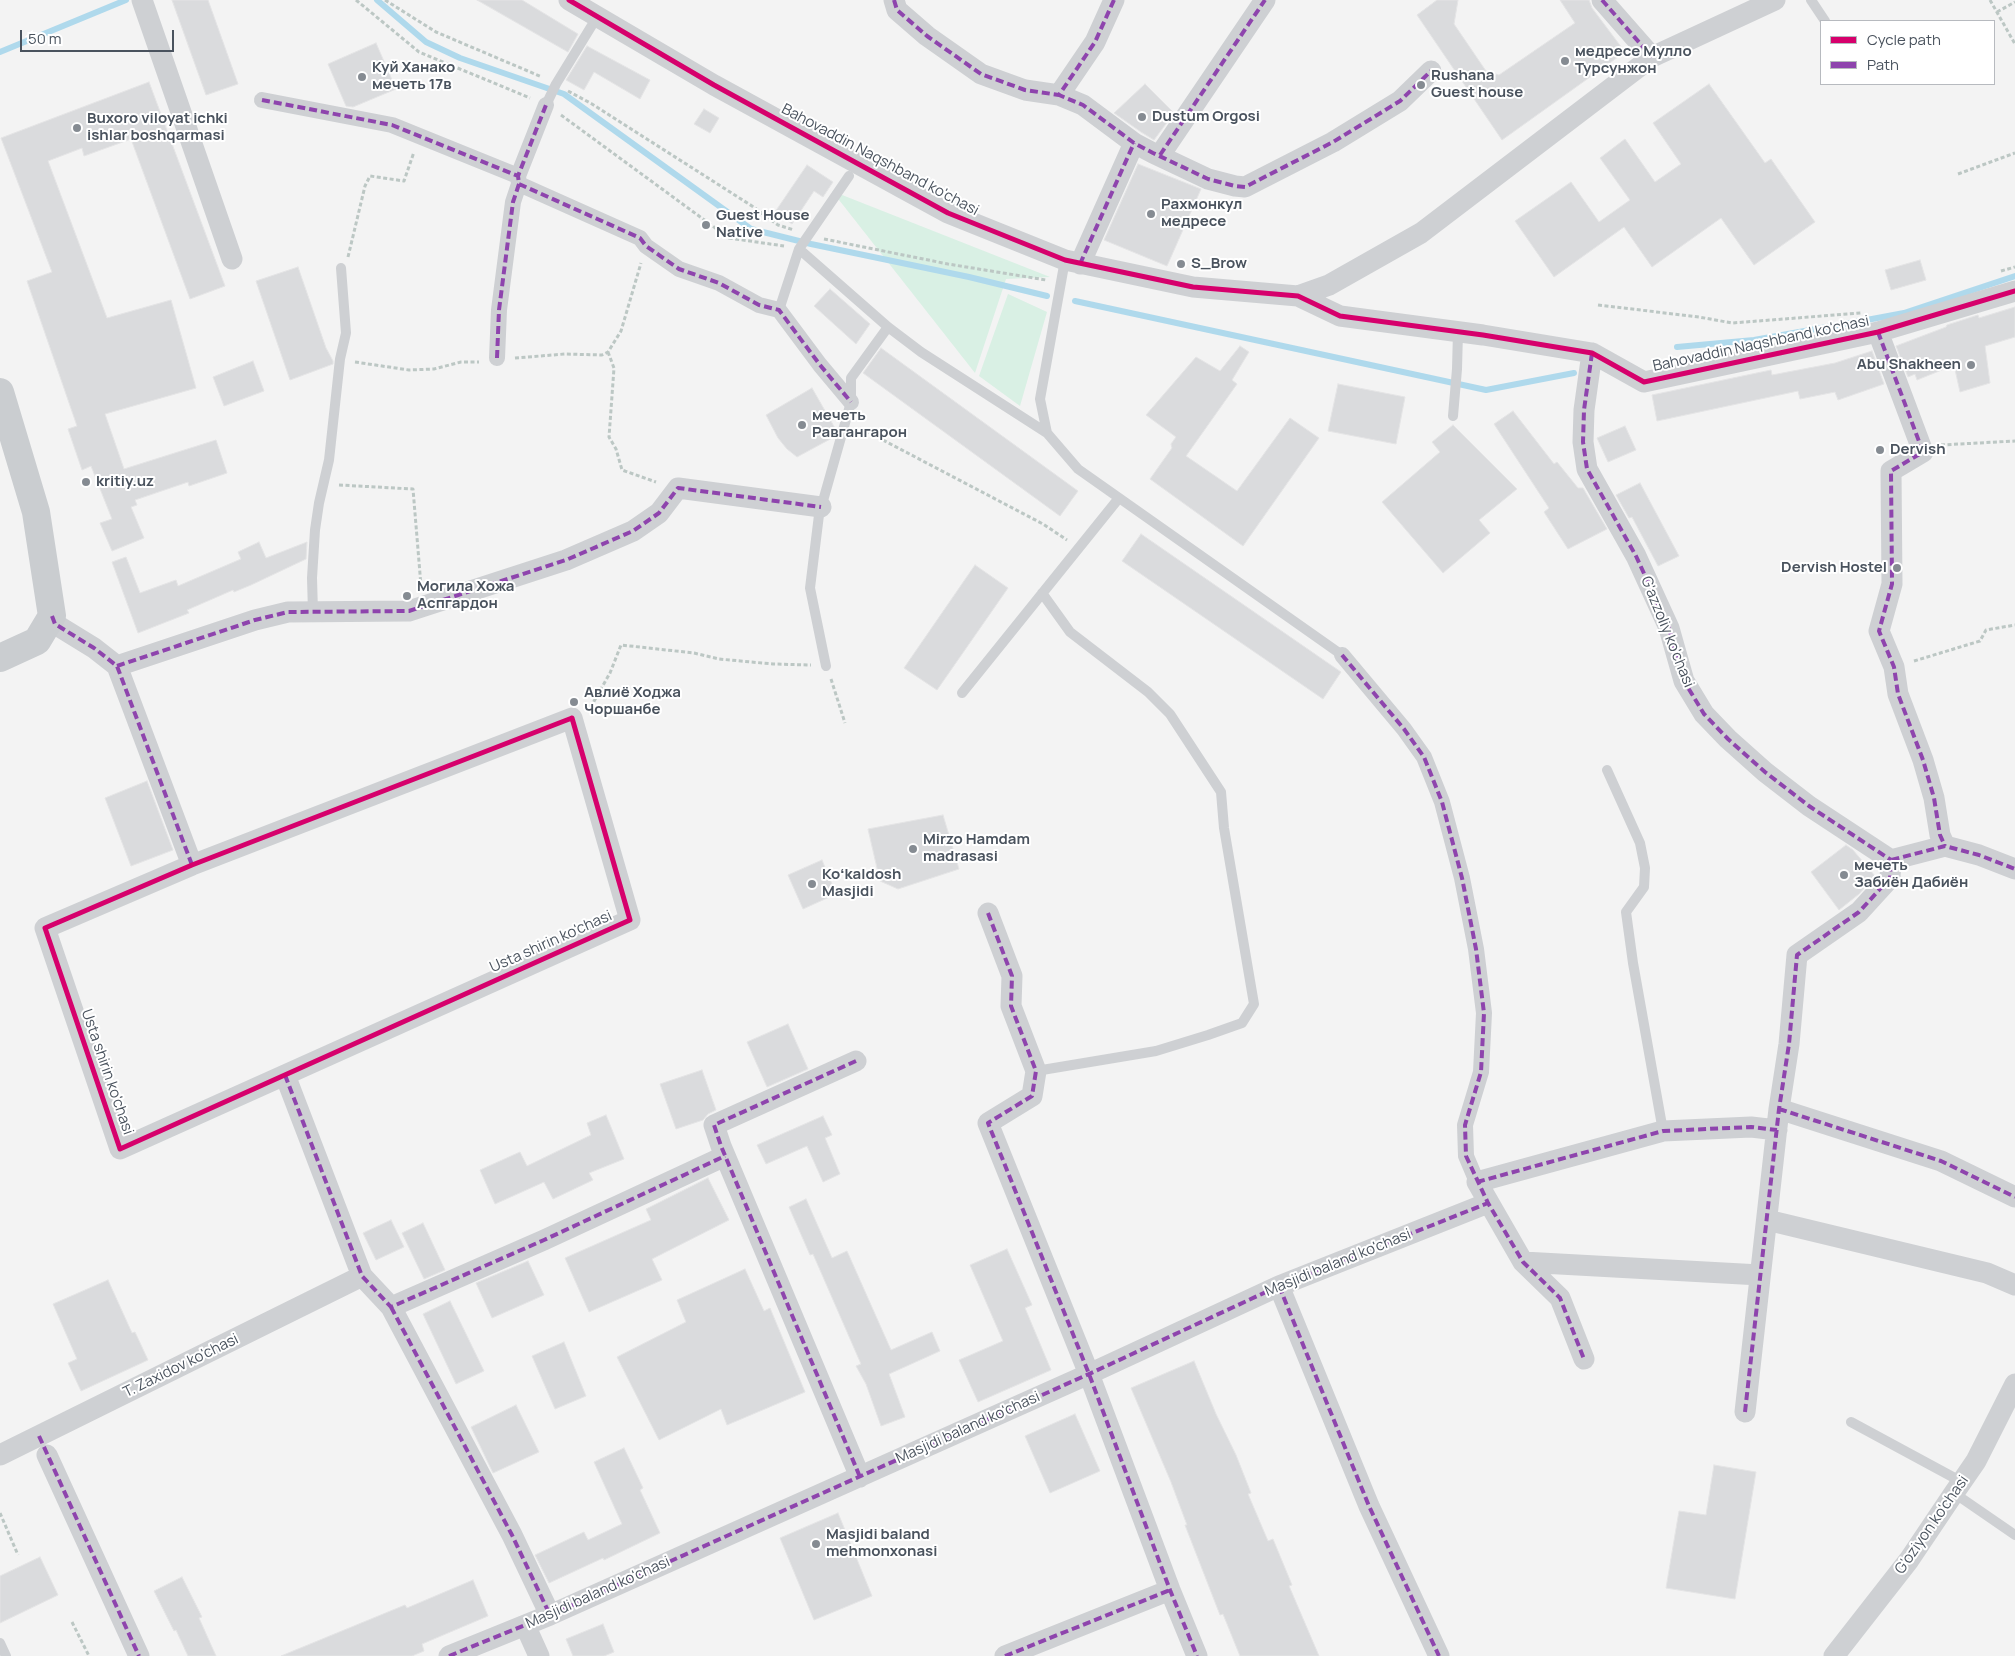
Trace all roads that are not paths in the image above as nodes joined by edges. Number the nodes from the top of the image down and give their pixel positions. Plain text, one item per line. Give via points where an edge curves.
1 (142, 0) edge
2 (569, 0) edge
3 (894, 0) edge
4 (1114, 0) edge
5 (1265, 0) edge
6 (1602, 0) edge
7 (1776, 0) edge
8 (1811, 0) edge
9 (597, 17) junction
10 (1824, 20) edge
11 (1652, 56) junction
12 (1431, 71) dead end
13 (552, 93) joint
14 (1059, 96) junction
15 (262, 100) dead end
16 (1134, 143) junction
17 (1160, 155) junction
18 (849, 176) dead end
19 (518, 180) junction
20 (803, 242) junction
21 (232, 258) dead end
22 (1069, 267) junction
23 (341, 268) road end
24 (2015, 292) edge
25 (1298, 296) junction
26 (780, 310) junction
27 (888, 327) junction
28 (1458, 332) junction
29 (1878, 332) junction
30 (1592, 353) junction
31 (497, 358) road end
32 (0, 392) edge
33 (851, 402) junction
34 (1452, 416) dead end
35 (1047, 433) junction
36 (1118, 498) junction
37 (821, 507) junction
38 (1042, 593) junction
39 (313, 612) junction
40 (52, 616) junction
41 (1342, 655) joint
42 (0, 658) edge
43 (117, 666) junction
44 (826, 666) road end
45 (962, 693) dead end
46 (1606, 770) dead end
47 (1945, 846) junction
48 (1890, 860) junction
49 (192, 865) junction
50 (2015, 869) edge
51 (988, 913) dead end
52 (856, 1061) dead end
53 (1036, 1071) junction
54 (285, 1075) junction
55 (1779, 1109) junction
56 (1777, 1130) junction
57 (1663, 1131) junction
58 (725, 1156) junction
59 (1477, 1182) junction
60 (2015, 1197) edge
61 (1488, 1203) junction
62 (1766, 1220) junction
63 (1523, 1262) junction
64 (1760, 1275) junction
65 (362, 1276) junction
66 (2015, 1285) edge
67 (1279, 1286) junction
68 (391, 1308) junction
69 (1584, 1359) dead end
70 (1089, 1374) junction
71 (2015, 1384) edge
72 (1745, 1412) dead end
73 (1851, 1422) dead end
74 (43, 1446) junction
75 (0, 1454) edge
76 (860, 1477) junction
77 (1958, 1488) junction
78 (2015, 1535) edge
79 (1170, 1590) junction
80 (550, 1615) junction
81 (525, 1625) junction
82 (0, 1643) edge
83 (6, 1656) edge
84 (139, 1656) edge
85 (449, 1656) edge
86 (539, 1656) edge
87 (1005, 1656) edge
88 (1197, 1656) edge
89 (1439, 1656) edge
90 (1834, 1656) edge

1 - 21 street
2 - 9 street, Bahovaddin Naqshband ko'chasi
3 - 14 street via 897,10 927,36 981,74 1026,90
4 - 14 street via 1095,42
5 - 17 street
6 - 11 street
7 - 11 street, Bahovaddin Naqshband ko'chasi
8 - 10 lane
9 - 13 lane
9 - 22 street, Bahovaddin Naqshband ko'chasi via 948,213
11 - 25 street, Bahovaddin Naqshband ko'chasi via 1421,232 1329,285
12 - 17 street via 1400,101 1333,142 1245,187 1208,179
13 - 19 street
14 - 16 street via 1083,104
15 - 19 street via 392,125
16 - 17 street
16 - 22 street
18 - 20 lane
19 - 26 street via 640,238 646,246 679,269 719,283 759,305
19 - 31 street via 499,310
20 - 26 lane
20 - 27 lane
22 - 25 street, Bahovaddin Naqshband ko'chasi via 1193,287
22 - 35 lane via 1040,399
23 - 39 lane via 346,333 329,460 315,530
24 - 29 street, Bahovaddin Naqshband ko'chasi
25 - 28 street, Bahovaddin Naqshband ko'chasi via 1340,316
26 - 33 street
27 - 33 lane via 851,378
27 - 35 lane
28 - 30 street, Bahovaddin Naqshband ko'chasi
28 - 34 lane
29 - 30 street, Bahovaddin Naqshband ko'chasi via 1644,382
29 - 47 street via 1923,452 1891,470 1892,584 1879,631 1894,667 1898,694 1923,760
30 - 48 street, G'azzoliy ko'chasi via 1584,410 1583,442 1587,469 1636,556 1669,628 1684,681 1704,714 1728,739 1809,806
32 - 40 main road via 36,512
33 - 37 lane
35 - 36 lane via 1078,469
36 - 38 lane
36 - 41 lane
37 - 39 street via 678,488 658,513 633,531 566,560 409,611
37 - 44 lane via 810,588
38 - 45 lane
38 - 53 lane via 1070,632 1148,692 1170,714 1221,792 1224,828 1254,1004 1242,1023 1156,1051
39 - 43 street via 288,612 254,620
40 - 42 main road via 37,641
40 - 43 street via 55,624
41 - 59 street via 1424,757 1442,802 1462,878 1484,1013 1482,1072 1465,1125 1466,1156
43 - 49 street
46 - 57 lane via 1640,844 1645,868 1644,887 1626,912
47 - 48 street
47 - 50 street via 1979,854
48 - 55 street via 1890,878 1859,912 1798,955
49 - 54 street, Usta shirin ko'chasi via 45,928 120,1149
49 - 54 street, Usta shirin ko'chasi via 572,718 630,920
51 - 53 street via 1012,976 1011,1006
52 - 58 street via 714,1125
53 - 70 street via 1032,1096 988,1123
54 - 65 street
55 - 56 street
55 - 60 street via 1941,1161
56 - 57 street via 1751,1127
56 - 62 street
57 - 59 street
58 - 68 street
58 - 76 street
59 - 61 street
61 - 63 street
61 - 67 street, Masjidi baland ko'chasi
62 - 64 street
62 - 66 street via 1987,1272
63 - 64 street
63 - 69 street via 1560,1298
64 - 72 street
65 - 68 street
65 - 74 street, T. Zaxidov ko'chasi
67 - 70 street, Masjidi baland ko'chasi
67 - 89 street via 1369,1506
68 - 80 street via 512,1535
70 - 76 street, Masjidi baland ko'chasi
70 - 79 street
71 - 77 street, G'oziyon ko'chasi via 1976,1461
73 - 77 lane
74 - 75 street, T. Zaxidov ko'chasi
74 - 84 street
76 - 80 street, Masjidi baland ko'chasi
77 - 78 lane
77 - 90 street, G'oziyon ko'chasi via 1909,1560
79 - 87 street
79 - 88 street
80 - 81 street, Masjidi baland ko'chasi
81 - 85 street, Masjidi baland ko'chasi
81 - 86 street
82 - 83 lane

